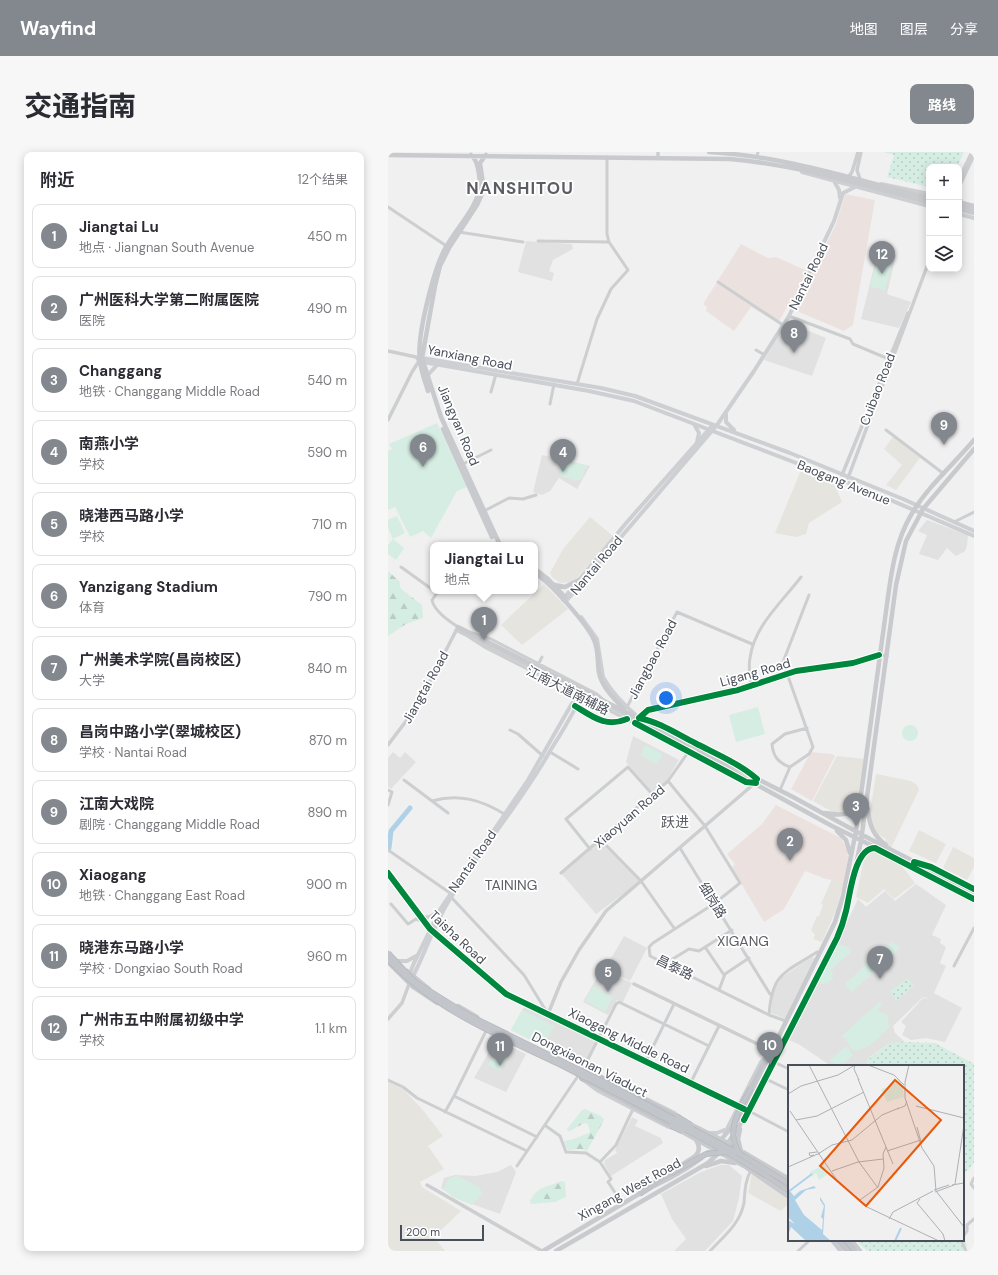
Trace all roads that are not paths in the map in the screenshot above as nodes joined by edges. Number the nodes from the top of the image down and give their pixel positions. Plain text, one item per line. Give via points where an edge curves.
1 (709, 152) edge
2 (860, 152) edge
3 (972, 152) edge
4 (758, 154) edge
5 (388, 155) edge
6 (471, 155) junction
7 (486, 155) junction
8 (658, 155) edge
9 (974, 155) edge
10 (607, 157) junction
11 (792, 168) junction
12 (962, 173) edge
13 (849, 176) junction
14 (860, 179) junction
15 (834, 181) junction
16 (962, 181) edge
17 (874, 186) junction
18 (855, 187) junction
19 (926, 193) edge
20 (926, 197) edge
21 (926, 201) edge
22 (962, 203) edge
23 (926, 205) edge
24 (974, 206) edge
25 (388, 207) edge
26 (962, 210) edge
27 (974, 213) edge
28 (962, 215) edge
29 (969, 216) junction
30 (974, 218) edge
31 (459, 232) junction
32 (538, 241) dead end
33 (523, 242) dead end
34 (609, 242) junction
35 (448, 247) junction
36 (926, 269) edge
37 (718, 282) dead end
38 (789, 316) junction
39 (782, 325) junction
40 (756, 350) dead end
41 (388, 351) edge
42 (762, 354) junction
43 (422, 360) junction
44 (890, 360) junction
45 (438, 362) junction
46 (496, 374) junction
47 (427, 376) junction
48 (554, 384) junction
49 (577, 384) junction
50 (491, 392) dead end
51 (550, 404) dead end
52 (726, 412) junction
53 (700, 419) junction
54 (388, 420) edge
55 (690, 422) junction
56 (698, 424) junction
57 (716, 424) junction
58 (711, 429) junction
59 (728, 429) junction
60 (886, 430) dead end
61 (739, 433) junction
62 (726, 435) junction
63 (974, 440) edge
64 (697, 443) junction
65 (974, 449) edge
66 (491, 450) dead end
67 (810, 462) junction
68 (463, 464) junction
69 (821, 466) junction
70 (808, 467) junction
71 (818, 471) junction
72 (944, 474) junction
73 (842, 475) junction
74 (848, 478) junction
75 (536, 495) dead end
76 (915, 508) junction
77 (484, 510) junction
78 (921, 511) junction
79 (974, 512) edge
80 (954, 522) junction
81 (974, 531) edge
82 (974, 536) edge
83 (495, 542) edge
84 (499, 542) edge
85 (400, 567) dead end
86 (538, 571) edge
87 (538, 575) edge
88 (801, 577) dead end
89 (579, 580) junction
90 (554, 584) junction
91 (430, 587) edge
92 (435, 594) edge
93 (809, 595) dead end
94 (565, 599) junction
95 (457, 628) junction
96 (882, 640) junction
97 (888, 641) junction
98 (488, 644) junction
99 (752, 644) junction
100 (879, 655) junction
101 (887, 656) junction
102 (542, 657) dead end
103 (538, 665) junction
104 (544, 674) junction
105 (787, 674) junction
106 (751, 686) junction
107 (580, 693) junction
108 (612, 695) junction
109 (606, 702) junction
110 (574, 705) junction
111 (627, 707) junction
112 (628, 712) junction
113 (627, 719) junction
114 (637, 720) junction
115 (807, 728) junction
116 (510, 730) dead end
117 (673, 737) junction
118 (388, 745) edge
119 (689, 751) junction
120 (550, 752) junction
121 (543, 756) junction
122 (708, 756) junction
123 (790, 767) junction
124 (578, 769) dead end
125 (404, 780) dead end
126 (668, 781) junction
127 (756, 781) junction
128 (388, 790) edge
129 (780, 790) junction
130 (652, 795) junction
131 (868, 799) junction
132 (861, 800) junction
133 (432, 801) junction
134 (388, 805) edge
135 (820, 811) junction
136 (448, 813) dead end
137 (506, 815) junction
138 (705, 826) junction
139 (832, 826) junction
140 (856, 831) junction
141 (862, 835) junction
142 (855, 838) junction
143 (601, 840) junction
144 (861, 841) junction
145 (680, 848) junction
146 (875, 848) junction
147 (590, 849) junction
148 (388, 850) edge
149 (895, 852) junction
150 (851, 857) junction
151 (914, 862) junction
152 (916, 868) junction
153 (388, 873) edge
154 (561, 873) dead end
155 (854, 873) junction
156 (641, 881) junction
157 (974, 889) edge
158 (974, 892) edge
159 (451, 895) junction
160 (974, 896) edge
161 (974, 899) edge
162 (715, 903) junction
163 (391, 904) dead end
164 (440, 911) junction
165 (421, 918) junction
166 (425, 923) junction
167 (674, 928) junction
168 (974, 928) edge
169 (431, 930) junction
170 (732, 930) junction
171 (705, 947) junction
172 (388, 950) edge
173 (388, 953) edge
174 (820, 953) junction
175 (418, 954) junction
176 (748, 958) junction
177 (388, 959) edge
178 (398, 961) junction
179 (388, 962) edge
180 (666, 963) junction
181 (954, 966) dead end
182 (412, 975) junction
183 (724, 975) junction
184 (409, 984) junction
185 (634, 984) dead end
186 (719, 990) junction
187 (504, 992) joint
188 (770, 994) junction
189 (674, 1004) junction
190 (548, 1014) junction
191 (769, 1014) junction
192 (388, 1019) edge
193 (786, 1021) junction
194 (664, 1025) junction
195 (719, 1026) junction
196 (486, 1031) junction
197 (598, 1038) junction
198 (709, 1046) junction
199 (772, 1050) junction
200 (646, 1061) junction
201 (774, 1062) junction
202 (582, 1069) junction
203 (788, 1069) edge
204 (597, 1076) junction
205 (580, 1077) junction
206 (766, 1079) junction
207 (388, 1080) edge
208 (691, 1082) junction
209 (788, 1090) edge
210 (454, 1096) junction
211 (738, 1106) junction
212 (633, 1109) junction
213 (744, 1109) junction
214 (749, 1111) junction
215 (445, 1112) junction
216 (678, 1119) junction
217 (744, 1120) junction
218 (670, 1123) junction
219 (676, 1125) junction
220 (694, 1125) junction
221 (546, 1126) junction
222 (729, 1126) junction
223 (788, 1131) edge
224 (682, 1132) junction
225 (708, 1133) junction
226 (537, 1137) junction
227 (696, 1140) junction
228 (728, 1143) junction
229 (718, 1146) junction
230 (527, 1151) junction
231 (742, 1152) junction
232 (707, 1156) junction
233 (747, 1157) junction
234 (711, 1160) junction
235 (600, 1162) junction
236 (517, 1166) dead end
237 (744, 1166) junction
238 (698, 1169) junction
239 (751, 1170) junction
240 (767, 1176) junction
241 (788, 1178) edge
242 (974, 1178) edge
243 (788, 1183) edge
244 (427, 1185) dead end
245 (974, 1188) edge
246 (788, 1190) edge
247 (641, 1193) junction
248 (788, 1196) edge
249 (622, 1203) junction
250 (974, 1219) edge
251 (964, 1236) edge
252 (809, 1241) edge
253 (833, 1241) edge
254 (836, 1241) edge
255 (840, 1241) edge
256 (848, 1241) edge
257 (961, 1241) edge
258 (558, 1250) edge
259 (843, 1250) edge
260 (543, 1251) edge
261 (710, 1251) edge
262 (798, 1251) edge
263 (848, 1251) edge
264 (855, 1251) edge
265 (860, 1251) edge
266 (966, 1251) edge

1 - 4 main road
2 - 13 street
2 - 14 street via 857,170
3 - 12 street
4 - 13 main road
5 - 6 main road
6 - 7 main road
6 - 35 main road, Jiangyan Road via 476,164 479,192
7 - 10 main road
7 - 31 main road, Jiangyan Road via 480,163 483,183 480,198
8 - 10 main road
8 - 11 main road via 730,159
9 - 16 street
10 - 34 street
11 - 15 main road
11 - 17 main road
13 - 14 main road
14 - 17 main road
15 - 18 main road
15 - 39 main road, Nantai Road via 840,194 834,216
17 - 19 main road via 890,185
17 - 20 main road
17 - 21 main road
18 - 23 main road
18 - 38 main road, Nantai Road via 844,193 834,221
22 - 24 main road, bridge
24 - 29 street via 964,208
25 - 35 street
26 - 27 main road, bridge
28 - 29 main road
29 - 30 main road
31 - 33 street
31 - 35 main road, Jiangyan Road
32 - 34 street
34 - 49 street via 628,270 611,289 597,319
35 - 43 main road, Jiangyan Road via 435,286
36 - 44 street, Cuibao Road
37 - 39 street
38 - 39 main road, Nantai Road
38 - 44 street via 850,339 853,344
39 - 42 main road, Nantai Road
39 - 52 main road, Nantai Road
40 - 42 street
41 - 43 street
42 - 57 main road, Nantai Road
43 - 45 main road, Yanxiang Road
43 - 47 main road, Jiangyan Road
43 - 54 street via 412,372
43 - 83 main road, Jiangyan Road via 442,429
44 - 73 street, Cuibao Road
44 - 74 street, Cuibao Road
45 - 46 main road, Yanxiang Road
45 - 47 main road
45 - 49 main road, Yanxiang Road
46 - 48 main road, Yanxiang Road
46 - 50 street
47 - 68 main road, Jiangyan Road via 441,417
48 - 51 street
48 - 55 main road, Yanxiang Road via 617,396
49 - 53 main road, Yanxiang Road via 626,393
52 - 57 main road, Nantai Road
52 - 61 main road via 726,422
53 - 56 street
53 - 57 main road, Yanxiang Road
55 - 56 main road, Yanxiang Road
55 - 64 main road via 698,430
56 - 58 main road, Yanxiang Road
57 - 58 main road, Nantai Road
57 - 59 main road, Baogang Avenue
58 - 62 main road, Baogang Avenue
58 - 64 main road, Nantai Road
58 - 94 main road, Nantai Road
59 - 61 main road, Baogang Avenue
59 - 62 street
60 - 72 street
61 - 67 main road, Baogang Avenue
62 - 70 main road, Baogang Avenue
63 - 72 main road
64 - 89 main road, Nantai Road
65 - 78 main road
66 - 68 street
67 - 69 main road, Baogang Avenue
67 - 70 street via 811,465
68 - 77 main road, Jiangyan Road
69 - 71 street via 818,467
69 - 73 main road, Baogang Avenue
70 - 71 main road, Baogang Avenue
71 - 76 main road, Baogang Avenue
72 - 76 main road
73 - 74 main road, Baogang Avenue
74 - 76 main road, Baogang Avenue
75 - 77 street via 523,499 510,498
76 - 78 main road, Baogang Avenue
76 - 96 main road via 904,528 893,564
77 - 84 main road, Jiangyan Road
78 - 80 main road, Baogang Avenue
78 - 82 main road, Baogang Avenue
78 - 97 main road via 910,531 901,558
79 - 80 street
80 - 81 main road, Baogang Avenue
85 - 91 street
86 - 90 main road
87 - 94 main road
88 - 99 street via 758,631
89 - 90 main road via 565,587
89 - 94 main road, Nantai Road
90 - 94 main road
92 - 95 street via 432,600 434,605
93 - 105 street via 783,662
94 - 108 main road via 594,639 601,679
94 - 111 main road via 596,636 604,678
95 - 98 main road
95 - 118 street, Jiangtai Road via 416,708
96 - 97 main road via 886,644
96 - 100 main road
97 - 101 main road
98 - 103 main road
98 - 104 street
99 - 106 street via 749,660
99 - 111 street, Jiangbao Road via 677,612
100 - 101 street, Ligang Road
100 - 105 street, Ligang Road via 859,662 816,667
100 - 132 main road
101 - 131 main road
102 - 103 street
103 - 104 main road
103 - 109 street, 江南大道南辅路 via 598,694
104 - 107 main road
105 - 106 street, Ligang Road
105 - 115 street
106 - 114 street, Ligang Road via 648,710
107 - 109 main road
107 - 110 main road, Nantai Road
107 - 113 street, 江南大道南辅路
107 - 114 main road
108 - 109 main road
108 - 112 main road
109 - 112 main road
110 - 113 street via 609,724
110 - 120 main road, Nantai Road
110 - 121 main road, Nantai Road
111 - 114 main road
112 - 114 main road
113 - 114 street, 江南大道南辅路
114 - 117 main road
115 - 123 street via 813,747 809,754
115 - 123 street via 785,734 772,744 772,752 777,761
116 - 121 street
117 - 119 street
117 - 122 main road
119 - 122 street
119 - 126 street, Xiaoyuan Road
120 - 124 street
120 - 137 main road, Nantai Road
121 - 137 main road, Nantai Road
122 - 127 main road
123 - 129 street
125 - 133 street
126 - 130 street, Xiaoyuan Road
126 - 138 street
127 - 129 main road
127 - 138 street
127 - 139 main road
128 - 134 street via 392,792
129 - 135 main road
130 - 143 street, Xiaoyuan Road
130 - 147 street via 628,767 566,819
131 - 141 main road
131 - 149 main road via 869,819 875,835
132 - 135 main road via 853,811 844,816
132 - 140 main road
133 - 136 street
133 - 137 street via 444,797 477,800
135 - 140 main road
137 - 159 main road, Nantai Road
138 - 145 street
138 - 162 street, 昌泰路 via 740,883
139 - 142 main road
139 - 150 main road via 846,840
140 - 141 main road
140 - 142 main road
141 - 144 main road
141 - 149 main road
142 - 144 main road
142 - 150 main road
143 - 147 street, Xiaoyuan Road
143 - 156 street
144 - 146 main road
144 - 155 main road
145 - 156 street
145 - 162 street, 细岗路
146 - 152 main road
146 - 155 main road via 863,854
147 - 154 street, Xiaoyuan Road
148 - 159 street
149 - 151 main road
150 - 174 main road via 840,908
151 - 157 street via 931,867
151 - 158 main road
152 - 160 main road
152 - 161 street
153 - 165 street, Taisha Road
155 - 201 main road via 839,934
156 - 167 street
156 - 190 street via 606,911 579,950 561,982
159 - 164 main road, Nantai Road
159 - 169 main road, Nantai Road
159 - 190 street via 524,975
162 - 167 street, 昌泰路
162 - 170 street, 细岗路
163 - 166 street via 408,924 416,919
164 - 165 street
164 - 169 main road, Nantai Road
165 - 166 street, Taisha Road
166 - 169 street, Taisha Road
167 - 180 street, 昌泰路 via 649,947 650,956
168 - 181 street
169 - 175 main road, Nantai Road
169 - 182 main road, Nantai Road
169 - 187 street, Taisha Road
170 - 171 street
170 - 176 street, 细岗路
171 - 180 street via 699,951 689,949
171 - 183 street
172 - 178 main road
173 - 229 highway, Dongxiaonan Viaduct, bridge via 416,982 468,1015 616,1088
174 - 188 street via 817,952 782,974
174 - 193 main road
175 - 178 main road via 407,961
175 - 182 main road, Nantai Road
176 - 183 street
176 - 188 street, 细岗路
177 - 229 highway, Dongxiaonan Viaduct, bridge via 419,989 470,1020
178 - 182 main road
179 - 184 main road
180 - 186 street, 昌泰路
182 - 184 main road, Nantai Road
182 - 202 main road via 428,988 482,1020
183 - 186 street
184 - 192 street via 402,1003
184 - 196 main road
185 - 189 street
186 - 191 street, 昌泰路
187 - 190 street, Xiaogang Middle Road
188 - 191 street
189 - 194 street
189 - 195 street
190 - 197 street, Xiaogang Middle Road
191 - 193 street, 昌泰路
193 - 199 main road
194 - 197 street via 619,1002
194 - 198 street
194 - 200 street
195 - 198 street
195 - 199 street
196 - 205 main road
196 - 210 street
197 - 200 street, Xiaogang Middle Road
197 - 202 street
198 - 208 street
199 - 211 main road via 764,1057
199 - 213 main road
199 - 240 highway, bridge via 735,1119 734,1138 743,1158
200 - 208 street, Xiaogang Middle Road
201 - 203 street
201 - 206 main road
202 - 204 main road
204 - 216 main road
204 - 220 street via 618,1083
204 - 229 highway, bridge via 678,1117
205 - 212 street via 598,1091
205 - 218 main road
205 - 221 street
205 - 229 highway, bridge via 671,1126
206 - 209 street
206 - 214 main road
207 - 215 street
208 - 211 street, Xiaogang Middle Road
210 - 215 street
210 - 226 street
211 - 213 street, Xiaogang Middle Road
211 - 222 main road
212 - 224 street
212 - 235 street via 616,1145
213 - 222 main road
213 - 229 main road
214 - 217 main road
214 - 223 street
215 - 230 street
216 - 219 street
216 - 220 main road
217 - 228 main road, Xingang West Road
217 - 231 main road via 738,1135
218 - 219 main road
218 - 224 main road
219 - 229 main road
220 - 225 main road
221 - 226 street
221 - 235 street via 560,1136 566,1152 586,1153
222 - 225 main road via 721,1132
222 - 229 main road
224 - 227 main road
225 - 229 main road
226 - 230 street
227 - 229 main road
227 - 247 main road via 699,1151 694,1157 656,1180
228 - 229 main road
228 - 229 main road, Xingang West Road
228 - 231 main road
229 - 232 main road, Xingang West Road
229 - 233 highway, Dongxiaonan Viaduct, bridge
229 - 234 main road, Xingang West Road
229 - 237 main road
229 - 240 highway, Dongxiaonan Viaduct, bridge
230 - 236 street
231 - 233 main road
232 - 234 main road
232 - 247 main road, Xingang West Road via 681,1173
233 - 237 street
233 - 241 main road
233 - 243 highway, Dongxiaonan Viaduct, bridge
233 - 247 highway, bridge via 729,1152 710,1153
234 - 238 main road, Xingang West Road
235 - 249 street via 611,1179 608,1182
237 - 238 main road via 721,1161
237 - 239 main road
238 - 258 main road, Xingang West Road
239 - 248 main road
239 - 261 street via 745,1184 744,1204 737,1222
240 - 246 highway, Dongxiaonan Viaduct
242 - 245 street via 970,1184
244 - 260 street
247 - 249 main road, Xingang West Road
249 - 260 main road, Xingang West Road
250 - 251 street via 966,1225 967,1231
252 - 262 street
253 - 259 main road
254 - 259 highway
255 - 263 highway
256 - 264 highway
256 - 265 main road
257 - 266 street

